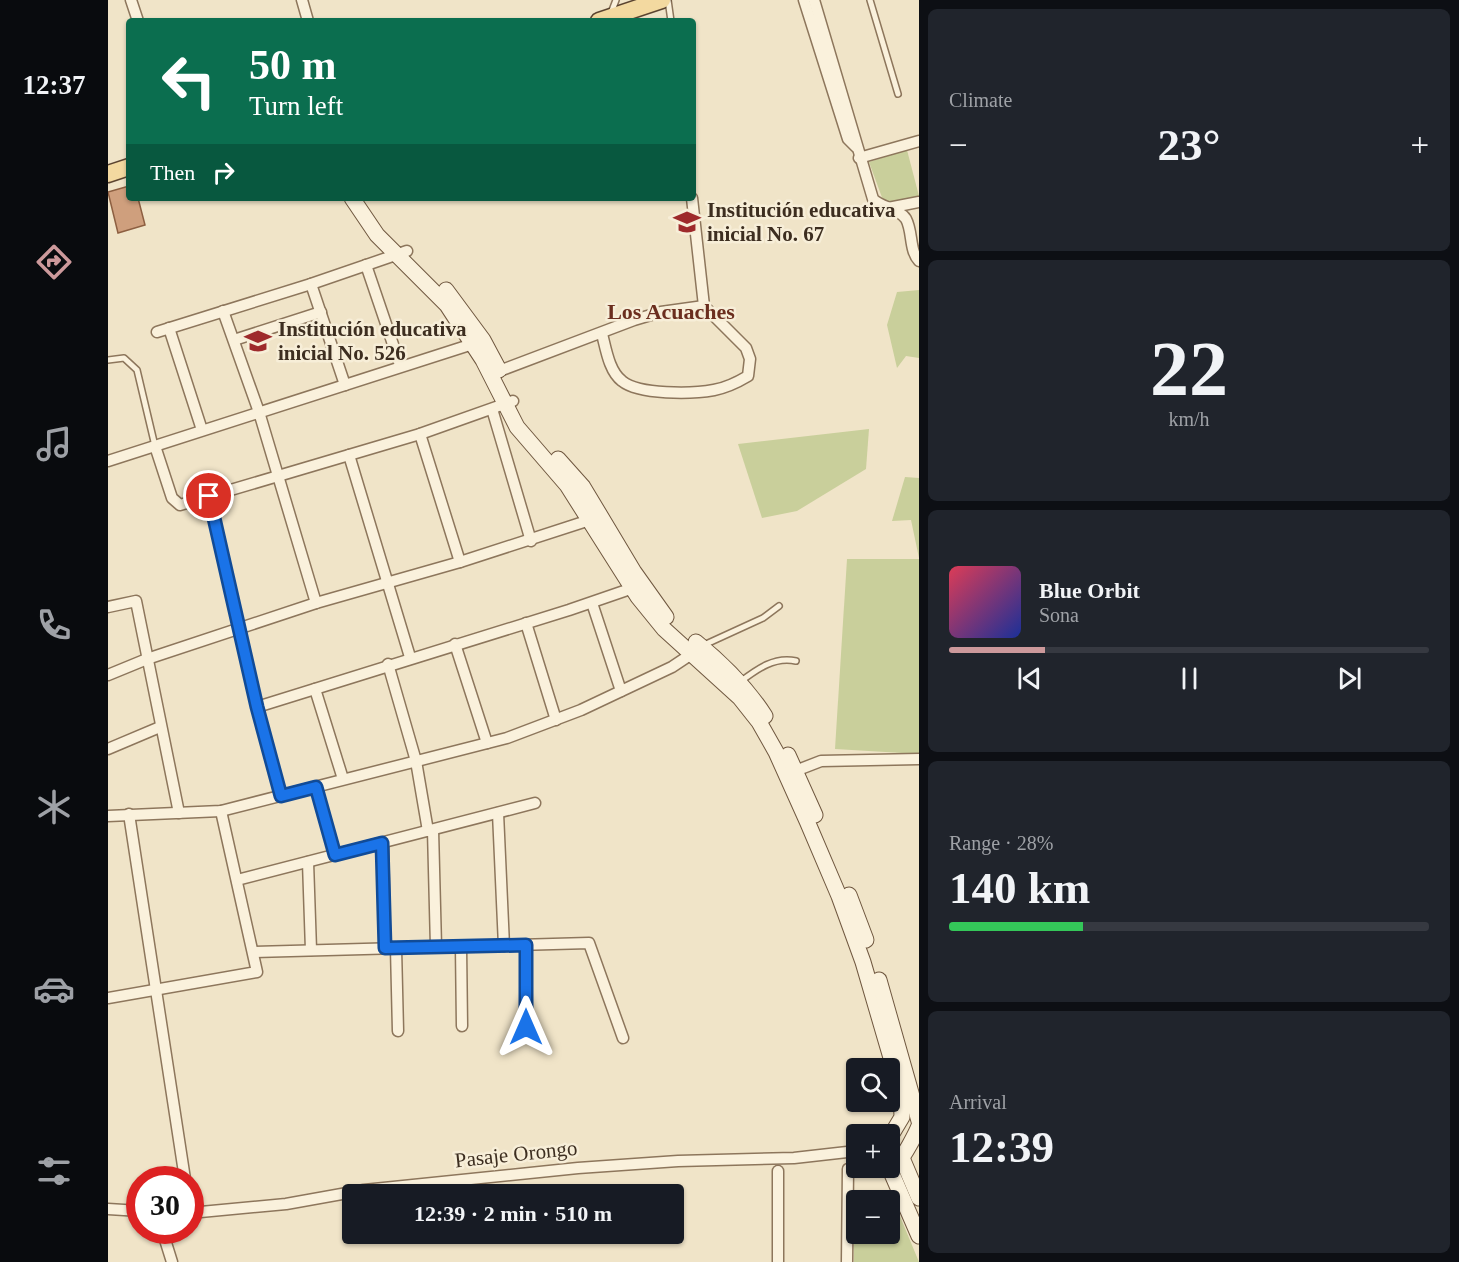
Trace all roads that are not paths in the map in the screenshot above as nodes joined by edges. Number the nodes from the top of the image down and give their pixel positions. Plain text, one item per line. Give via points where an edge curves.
1 (131, 0) edge
2 (302, 0) edge
3 (616, 0) edge
4 (663, 0) edge
5 (668, 0) edge
6 (804, 0) edge
7 (814, 0) edge
8 (870, 0) edge
9 (137, 18) edge
10 (307, 18) edge
11 (605, 18) edge
12 (607, 18) edge
13 (670, 18) edge
14 (898, 94) dead end
15 (919, 141) edge
16 (858, 153) junction
17 (126, 168) edge
18 (108, 174) edge
19 (353, 201) edge
20 (365, 201) edge
21 (692, 201) edge
22 (919, 202) edge
23 (888, 208) junction
24 (403, 252) junction
25 (919, 261) edge
26 (366, 265) junction
27 (311, 284) junction
28 (704, 306) junction
29 (223, 311) junction
30 (321, 312) junction
31 (169, 328) junction
32 (157, 332) dead end
33 (602, 334) junction
34 (234, 340) junction
35 (477, 343) junction
36 (108, 360) edge
37 (400, 365) junction
38 (495, 373) junction
39 (345, 385) junction
40 (503, 405) junction
41 (259, 412) junction
42 (202, 430) junction
43 (420, 434) junction
44 (155, 446) junction
45 (349, 454) junction
46 (108, 461) edge
47 (278, 476) junction
48 (209, 496) junction
49 (597, 518) junction
50 (531, 541) junction
51 (460, 562) junction
52 (387, 584) junction
53 (633, 588) junction
54 (316, 603) junction
55 (592, 603) junction
56 (108, 606) edge
57 (779, 606) dead end
58 (526, 623) junction
59 (239, 629) junction
60 (454, 644) junction
61 (697, 650) junction
62 (410, 657) junction
63 (147, 659) junction
64 (796, 661) dead end
65 (388, 664) junction
66 (108, 675) edge
67 (739, 682) junction
68 (315, 689) junction
69 (621, 691) junction
70 (257, 707) junction
71 (556, 720) junction
72 (160, 727) junction
73 (487, 743) junction
74 (108, 749) edge
75 (919, 759) edge
76 (416, 761) junction
77 (791, 772) junction
78 (344, 779) junction
79 (316, 787) junction
80 (281, 796) junction
81 (536, 803) dead end
82 (221, 811) junction
83 (129, 813) junction
84 (179, 813) junction
85 (498, 813) junction
86 (108, 816) edge
87 (430, 830) junction
88 (382, 843) junction
89 (335, 855) junction
90 (308, 862) junction
91 (237, 880) junction
92 (526, 945) junction
93 (504, 946) junction
94 (436, 947) junction
95 (461, 947) junction
96 (391, 948) junction
97 (311, 950) junction
98 (254, 952) junction
99 (156, 989) junction
100 (108, 998) edge
101 (462, 1026) dead end
102 (526, 1027) dead end
103 (398, 1031) dead end
104 (623, 1038) dead end
105 (898, 1124) edge
106 (919, 1124) edge
107 (900, 1130) edge
108 (846, 1153) edge
109 (904, 1153) edge
110 (182, 1166) edge
111 (778, 1172) dead end
112 (848, 1178) edge
113 (894, 1178) edge
114 (919, 1198) edge
115 (108, 1209) edge
116 (126, 1210) edge
117 (204, 1212) edge
118 (919, 1236) edge
119 (166, 1244) edge
120 (172, 1262) edge
121 (778, 1262) edge
122 (847, 1262) edge

1 - 9 street
2 - 10 street
3 - 11 lane
4 - 12 main road
5 - 13 lane
6 - 16 street via 848,139
7 - 16 street
8 - 14 lane
15 - 16 street
16 - 23 street via 873,199
17 - 18 main road
19 - 24 street via 377,235
20 - 24 street
21 - 28 street
22 - 23 street
23 - 25 street via 906,220
24 - 26 street
24 - 35 street via 460,307
26 - 27 street
26 - 37 street
27 - 29 street
27 - 30 street
28 - 33 street via 661,312
28 - 33 street via 739,339 750,359 748,376 714,390 664,392 622,382 613,371
29 - 31 street
29 - 34 street
30 - 34 street
30 - 39 street
31 - 32 street
31 - 42 street
33 - 38 street
34 - 41 street
35 - 37 street
35 - 38 street
36 - 44 lane via 124,358 137,370
37 - 39 street
38 - 40 street
39 - 41 street
40 - 43 street
40 - 49 street via 533,430 583,487
40 - 50 street
41 - 42 street
41 - 47 street
42 - 44 street
43 - 45 street
43 - 51 street
44 - 46 street
44 - 48 street via 176,504
45 - 47 street
45 - 52 street
47 - 48 street
47 - 54 street
48 - 59 street
49 - 50 street
49 - 53 street
49 - 61 street via 670,622
50 - 51 street
51 - 52 street
52 - 54 street
52 - 62 street
53 - 55 street
53 - 61 street via 664,629
54 - 59 street
55 - 58 street
55 - 69 street
56 - 63 street via 136,601
57 - 61 lane via 763,618
58 - 60 street
58 - 71 street
59 - 63 street
59 - 70 street
60 - 62 street
60 - 73 street
61 - 67 street
61 - 69 street via 672,667
61 - 77 street via 746,706
62 - 65 street
63 - 66 street
63 - 72 street
64 - 67 lane via 785,658 770,663
65 - 68 street
65 - 76 street
67 - 77 street via 778,735
68 - 70 street
68 - 78 street
69 - 71 street
70 - 80 street
71 - 73 street
72 - 74 street
72 - 84 street
73 - 76 street
75 - 77 street via 821,761
76 - 78 street
76 - 87 street
77 - 105 street via 863,962 901,1092 902,1117
77 - 106 street via 857,916 896,1035
78 - 79 street
79 - 80 street
79 - 89 street
80 - 82 street
81 - 85 street
82 - 84 street
82 - 91 street
83 - 84 street
83 - 86 street
83 - 99 street
85 - 87 street
85 - 93 street
87 - 88 street
87 - 94 street
88 - 89 street
88 - 96 street
89 - 90 street
90 - 91 street
90 - 97 street
91 - 98 street
92 - 93 street
92 - 102 street
92 - 104 street via 589,943
93 - 95 street
94 - 95 street
94 - 96 street
95 - 101 street
96 - 97 street
96 - 103 street
97 - 98 street
98 - 99 street via 257,972
99 - 100 street
99 - 110 street
106 - 107 street
106 - 109 street
108 - 117 street, Pasaje Orongo via 578,1168 371,1189 286,1204
109 - 114 street
111 - 121 street
112 - 122 street
113 - 118 street
115 - 116 street
119 - 120 street

